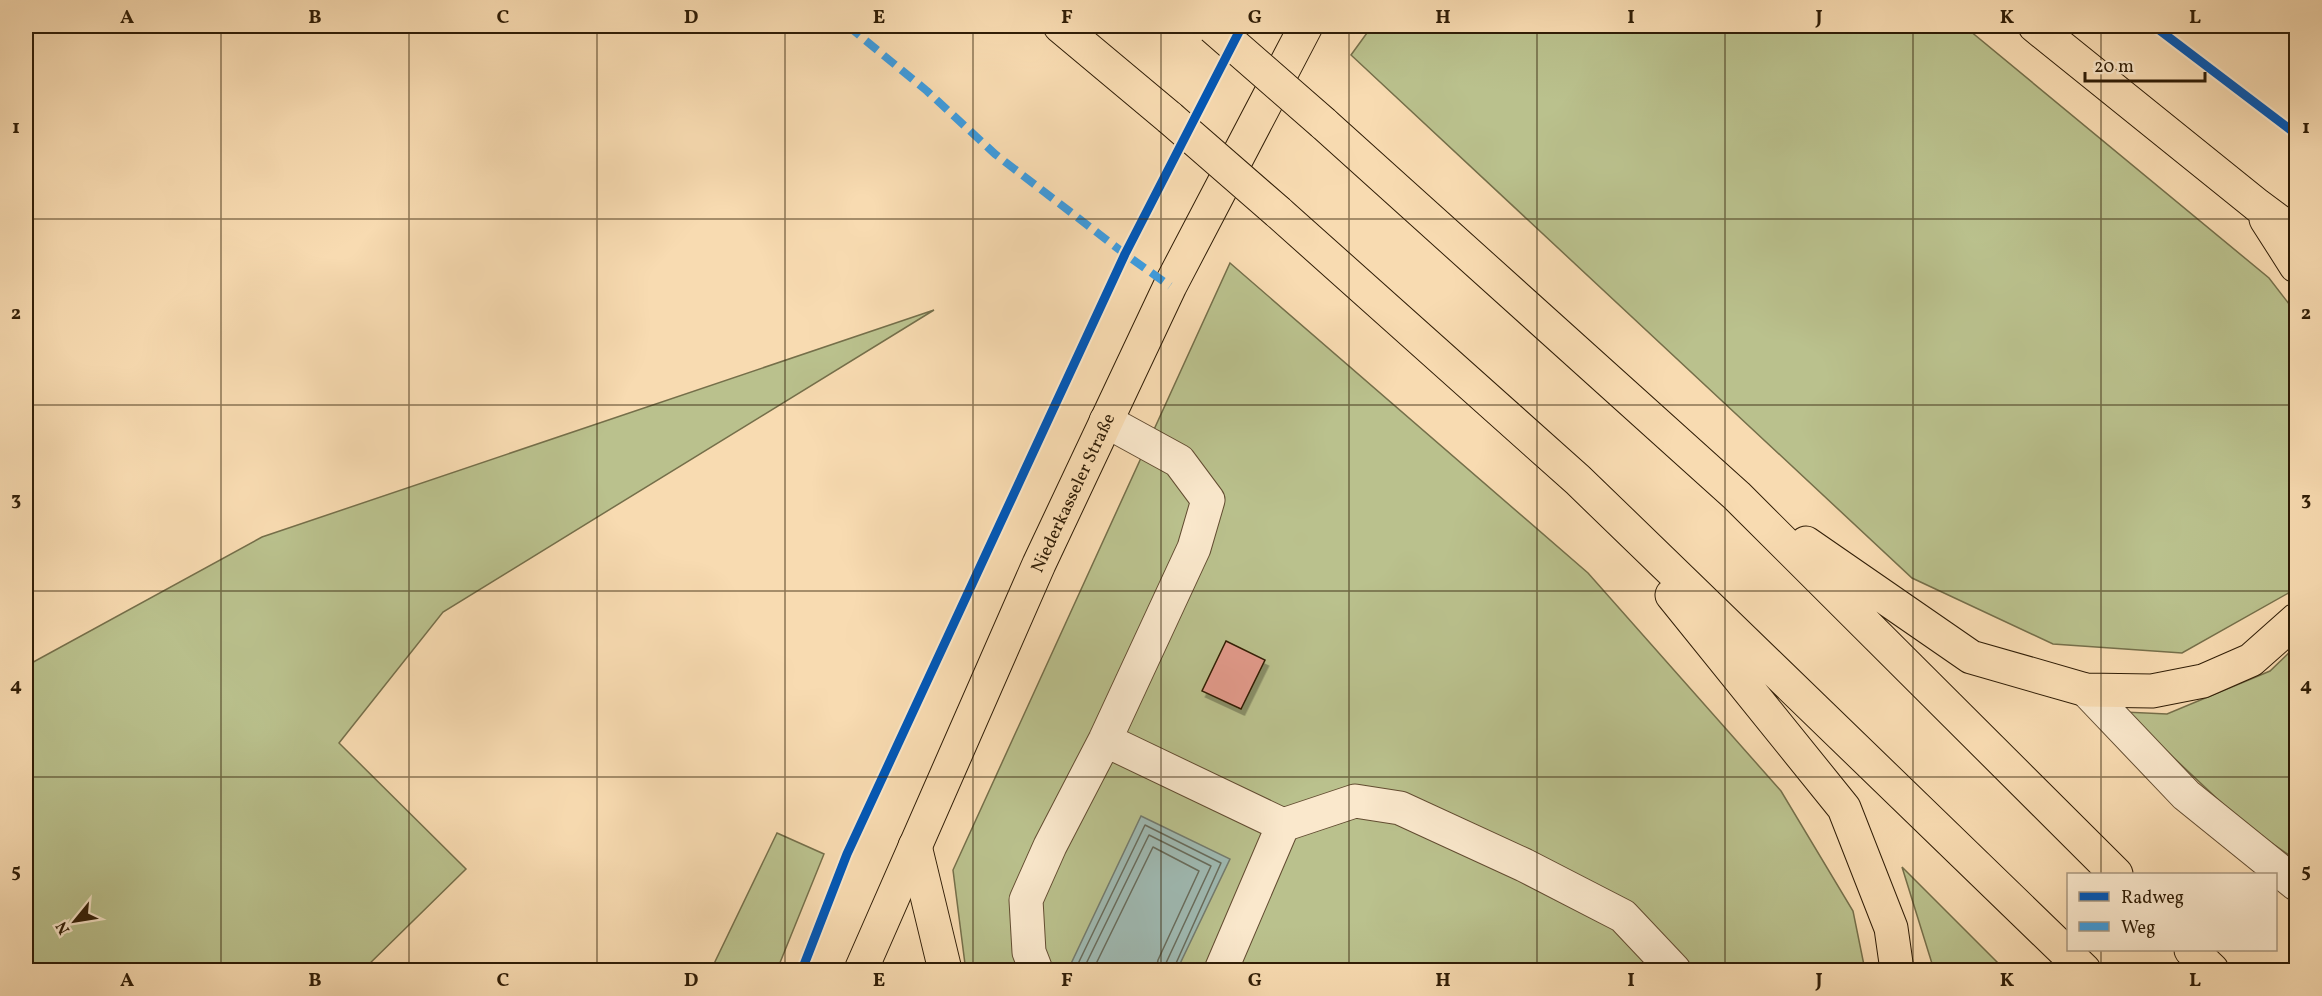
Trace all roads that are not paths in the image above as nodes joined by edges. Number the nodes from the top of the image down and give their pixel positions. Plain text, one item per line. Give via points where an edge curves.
1 (1060, 26) edge
2 (1212, 26) edge
3 (1306, 26) edge
4 (2036, 26) edge
5 (2257, 205) junction
6 (2296, 234) edge
7 (2296, 266) edge
8 (1106, 421) junction
9 (1578, 480) junction
10 (1737, 496) junction
11 (2296, 620) edge
12 (2086, 690) junction
13 (1105, 740) junction
14 (1284, 825) junction
15 (915, 846) junction
16 (2115, 873) edge
17 (2296, 884) edge
18 (2192, 951) edge
19 (861, 970) edge
20 (945, 970) edge
21 (1036, 970) edge
22 (1221, 970) edge
23 (1674, 970) edge
24 (1897, 970) edge
25 (2084, 970) edge
26 (2212, 970) edge

1 - 9 main road, bridge via 1278,212
2 - 10 main road, bridge
3 - 8 main road, Niederkasseler Straße via 1170,286
4 - 5 main road
5 - 6 main road
5 - 7 main road
8 - 13 lane via 1179,461 1208,500 1194,548
8 - 15 main road, Niederkasseler Straße
9 - 24 main road via 1844,808 1891,928
9 - 25 main road
10 - 12 main road via 1971,657
10 - 16 main road
11 - 12 main road via 2251,660 2203,681 2152,691
12 - 17 lane via 2186,795
13 - 14 lane
13 - 21 lane via 1026,900 1029,952
14 - 22 lane
14 - 23 lane via 1355,801 1400,808 1623,916
15 - 19 main road, Niederkasseler Straße
15 - 20 main road
18 - 26 main road

